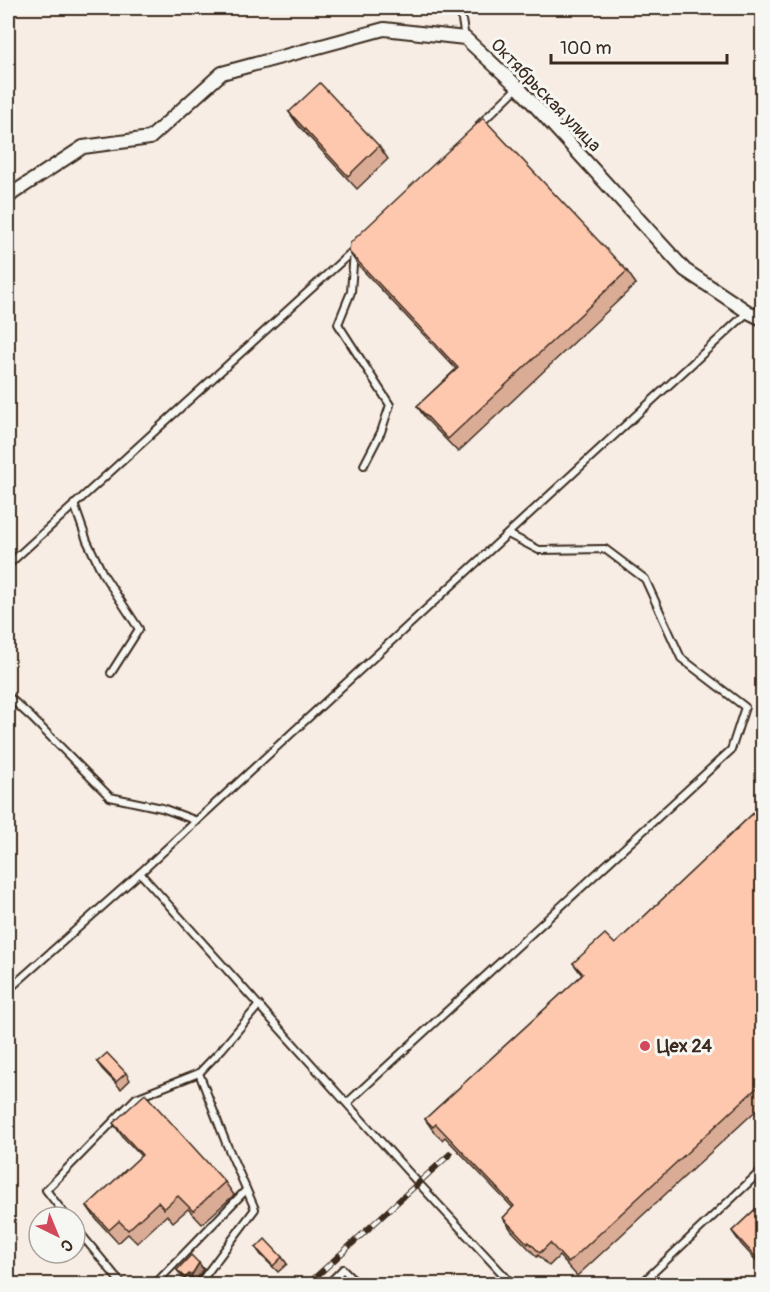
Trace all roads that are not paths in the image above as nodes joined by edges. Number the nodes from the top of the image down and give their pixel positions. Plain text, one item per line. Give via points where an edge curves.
1 (460, 8) edge
2 (465, 38) junction
3 (518, 87) junction
4 (477, 127) edge
5 (8, 198) edge
6 (362, 242) edge
7 (354, 250) junction
8 (748, 312) junction
9 (762, 319) edge
10 (364, 465) dead end
11 (74, 504) junction
12 (508, 534) junction
13 (8, 565) edge
14 (111, 673) dead end
15 (8, 696) edge
16 (196, 821) junction
17 (140, 873) junction
18 (8, 990) edge
19 (259, 1005) junction
20 (199, 1073) junction
21 (347, 1103) junction
22 (762, 1170) edge
23 (246, 1190) junction
24 (58, 1205) edge
25 (87, 1242) edge
26 (122, 1284) edge
27 (155, 1284) edge
28 (200, 1284) edge
29 (328, 1284) edge
30 (358, 1284) edge
31 (512, 1284) edge
32 (641, 1284) edge

1 - 2 lane
2 - 3 street, Октябрьская улица
2 - 5 street, Октябрьская улица via 384,29 222,73 150,138 83,147
3 - 4 lane
3 - 8 street, Октябрьская улица via 685,270
6 - 7 lane
7 - 10 lane via 351,292 338,324 390,405
7 - 11 lane
8 - 9 street, Октябрьская улица
8 - 12 lane
11 - 13 lane
11 - 14 lane via 103,574 139,629
12 - 16 lane
12 - 21 lane via 539,550 605,549 645,579 681,658 745,707 731,750
15 - 16 lane via 110,797 162,808
16 - 17 lane
17 - 18 lane
17 - 19 lane
19 - 20 lane
19 - 21 lane
20 - 23 lane
20 - 24 lane via 136,1098 46,1190
21 - 31 lane
22 - 32 lane
23 - 27 lane
23 - 28 lane via 255,1209
25 - 26 lane
29 - 30 lane via 343,1269

